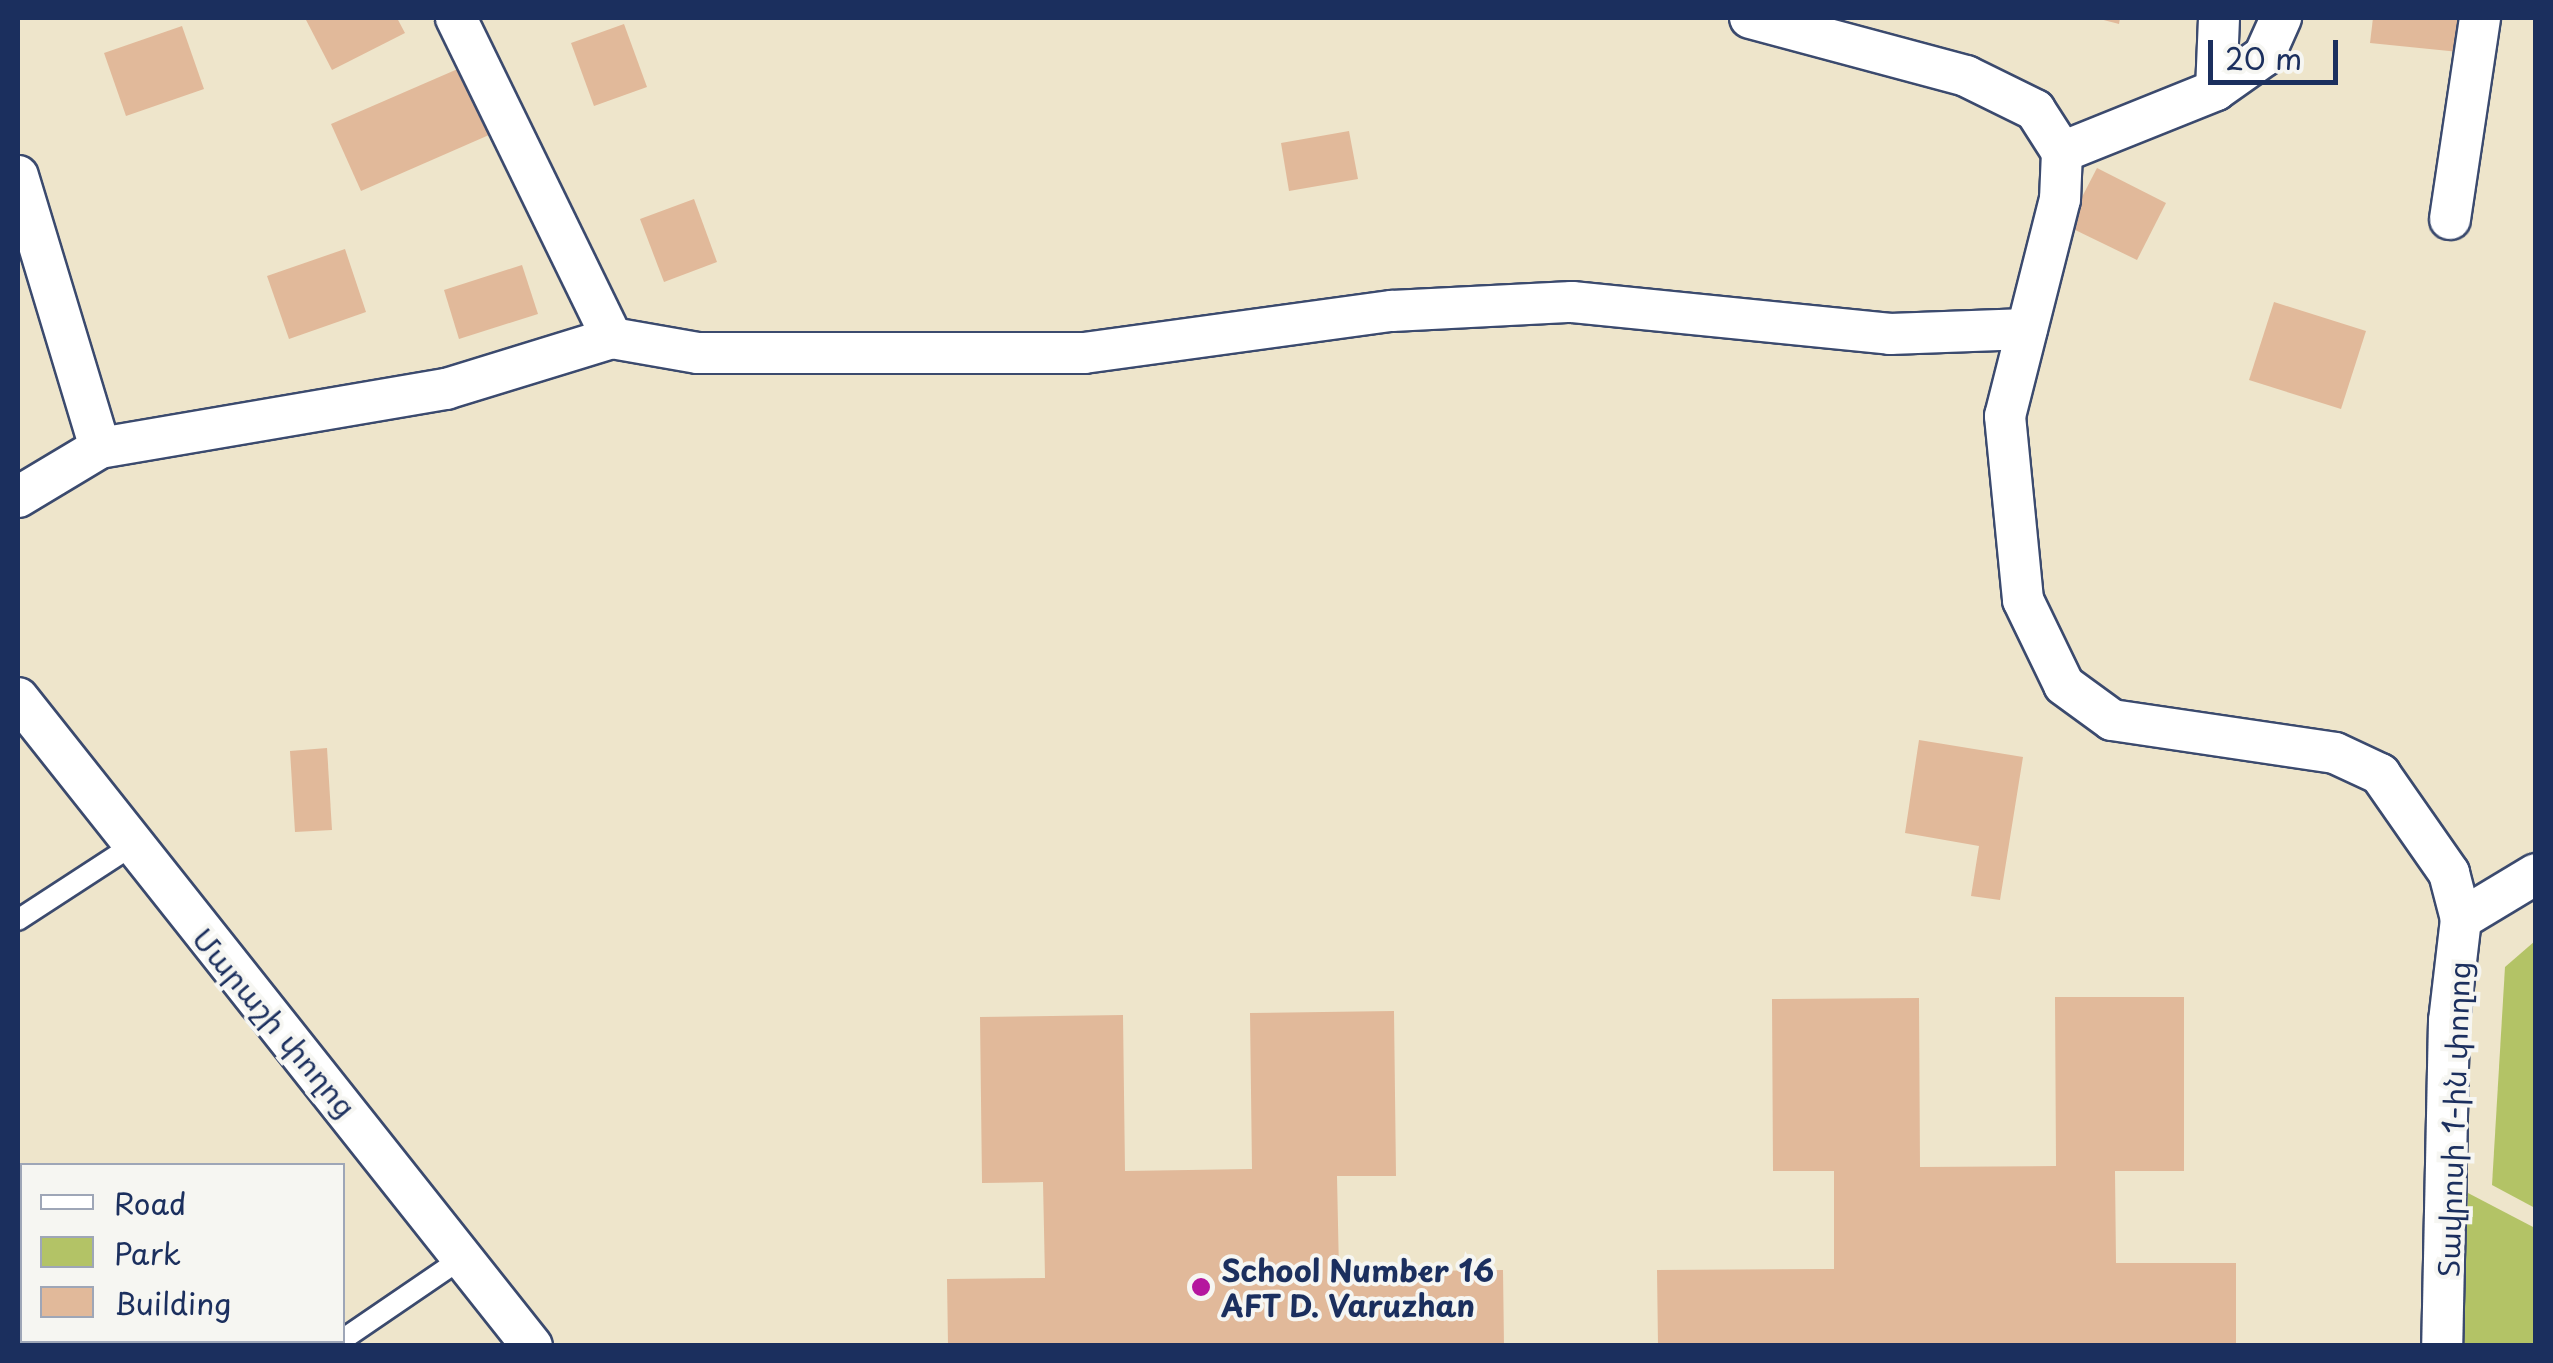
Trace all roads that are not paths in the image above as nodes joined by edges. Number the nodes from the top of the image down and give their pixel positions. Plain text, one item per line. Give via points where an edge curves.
1 (456, 18) edge
2 (1750, 18) edge
3 (2219, 18) edge
4 (2281, 18) edge
5 (2480, 18) edge
6 (2216, 90) junction
7 (2062, 152) junction
8 (18, 176) edge
9 (2450, 220) dead end
10 (29, 242) edge
11 (2027, 329) junction
12 (612, 338) junction
13 (100, 448) junction
14 (18, 496) edge
15 (18, 698) edge
16 (130, 847) junction
17 (2536, 874) edge
18 (2461, 919) junction
19 (18, 920) edge
20 (467, 1254) junction
21 (345, 1338) edge
22 (532, 1346) edge
23 (2442, 1346) edge

1 - 12 street
2 - 7 street via 1966,76 2035,110
3 - 6 street
4 - 6 street via 2264,56
5 - 9 street
6 - 7 street
7 - 11 street, Տավրոսի 1-ին փողոց via 2060,198
8 - 10 street
10 - 13 street
11 - 12 street via 1890,334 1572,302 1392,311 1084,353 698,353
11 - 18 street, Տավրոսի 1-ին փողոց via 2006,416 2007,506 2022,600 2064,685 2112,720 2335,753 2380,774 2449,873
12 - 13 street via 446,389
13 - 14 street
15 - 16 street, Մարաշի փողոց
16 - 19 lane
16 - 20 street, Մարաշի փողոց
17 - 18 street
18 - 23 street, Տավրոսի 1-ին փողոց via 2450,1022
20 - 21 lane
20 - 22 street, Մարաշի փողոց

